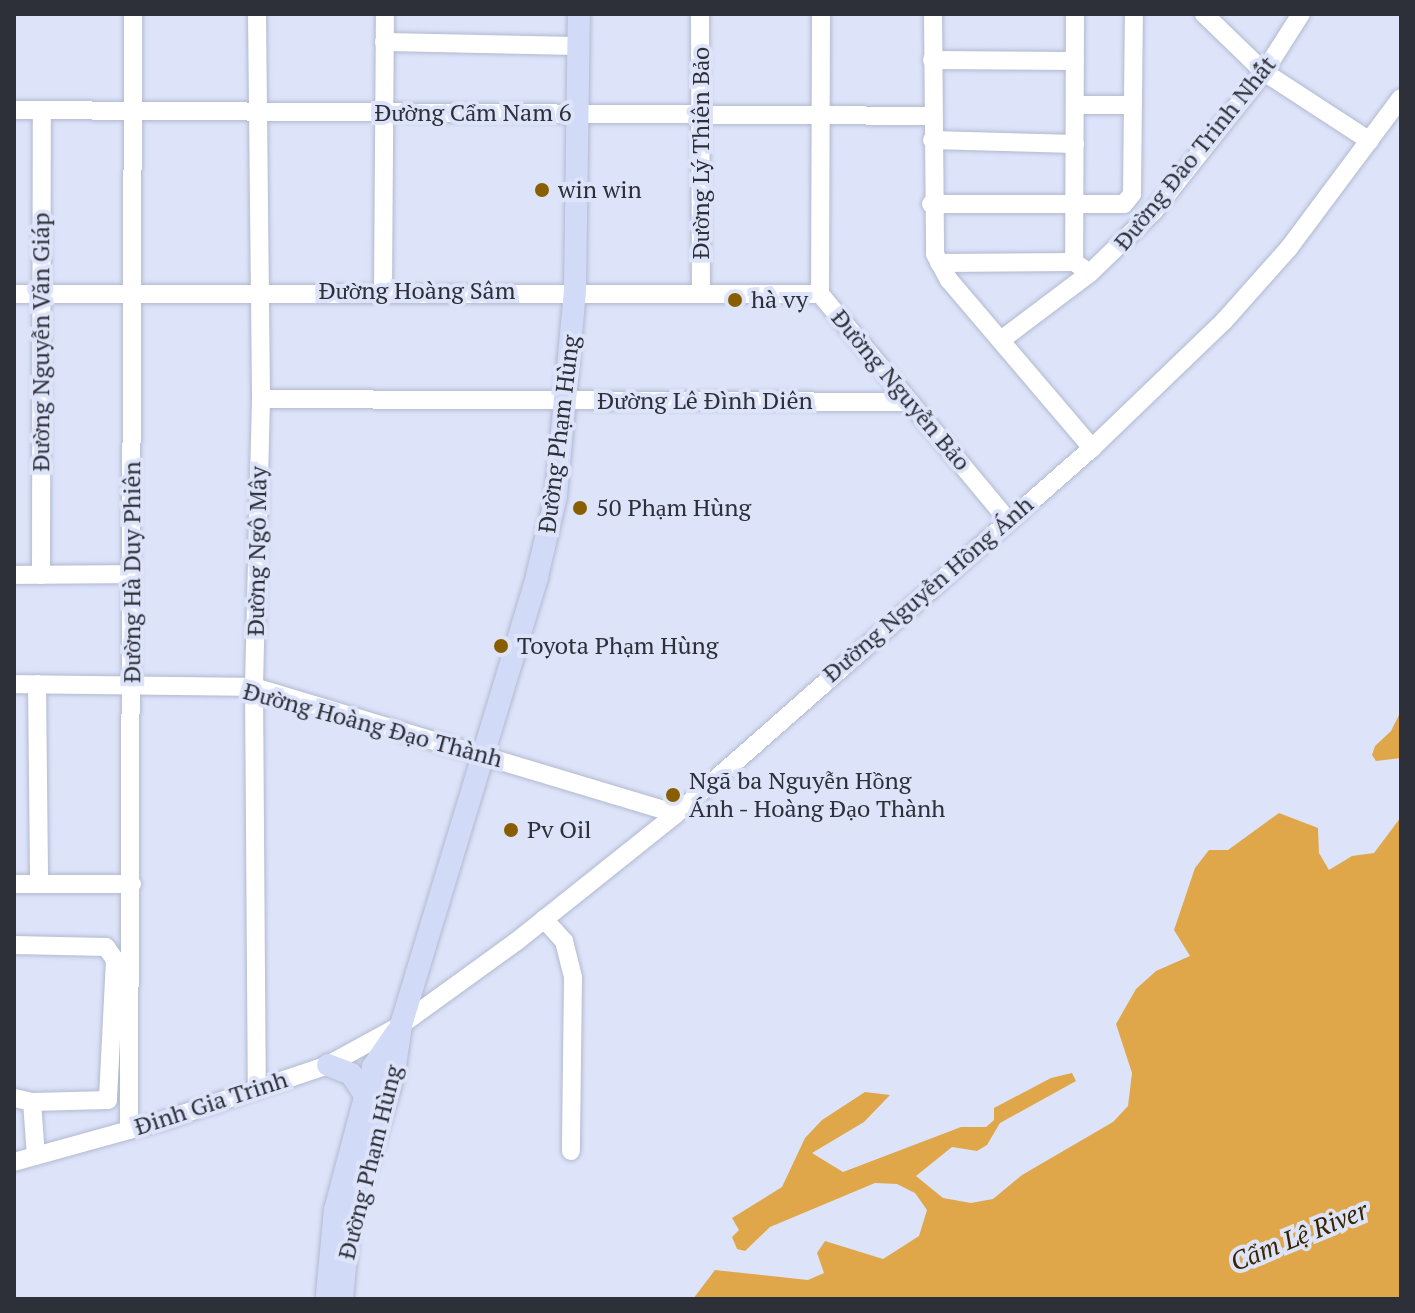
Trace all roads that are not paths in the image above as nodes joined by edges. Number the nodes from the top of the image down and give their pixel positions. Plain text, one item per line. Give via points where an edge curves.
1 (133, 14) edge
2 (257, 14) edge
3 (385, 14) edge
4 (579, 14) edge
5 (700, 14) edge
6 (821, 14) edge
7 (933, 14) edge
8 (1075, 14) edge
9 (1134, 14) edge
10 (1204, 14) edge
11 (1301, 14) edge
12 (384, 42) junction
13 (579, 46) junction
14 (932, 60) junction
15 (1075, 61) junction
16 (1264, 72) junction
17 (1401, 98) edge
18 (1075, 105) junction
19 (1133, 105) junction
20 (14, 110) edge
21 (42, 110) junction
22 (133, 111) junction
23 (257, 111) junction
24 (383, 112) junction
25 (578, 113) junction
26 (701, 114) junction
27 (821, 115) junction
28 (932, 116) junction
29 (932, 140) junction
30 (1370, 141) junction
31 (1075, 144) junction
32 (931, 204) junction
33 (1075, 205) junction
34 (939, 263) junction
35 (1082, 268) junction
36 (575, 290) junction
37 (383, 291) junction
38 (701, 291) junction
39 (133, 293) junction
40 (257, 293) junction
41 (14, 294) edge
42 (41, 294) junction
43 (820, 294) junction
44 (1001, 340) junction
45 (261, 399) junction
46 (569, 400) junction
47 (910, 402) junction
48 (1092, 448) junction
49 (1007, 519) junction
50 (132, 574) junction
51 (14, 575) edge
52 (41, 575) junction
53 (132, 683) junction
54 (14, 684) edge
55 (37, 684) junction
56 (254, 687) junction
57 (481, 753) junction
58 (676, 814) junction
59 (14, 884) edge
60 (39, 884) junction
61 (132, 884) junction
62 (544, 919) junction
63 (14, 945) edge
64 (401, 1025) junction
65 (328, 1065) junction
66 (257, 1089) junction
67 (365, 1095) junction
68 (23, 1100) edge
69 (129, 1130) junction
70 (571, 1151) dead end
71 (36, 1156) junction
72 (14, 1162) edge
73 (328, 1299) edge
74 (342, 1299) edge

1 - 22 street, Đường Hà Duy Phiên
2 - 23 street, Đường Ngô Mây
3 - 12 street
4 - 13 main road, Đường Phạm Hùng
5 - 26 street, Đường Lý Thiên Bảo
6 - 27 street, Đường Nguyễn Bảo
7 - 14 street
8 - 15 street
9 - 19 street
10 - 16 street
11 - 16 street, Đường Đào Trinh Nhất
12 - 13 street
12 - 24 street
13 - 25 main road, Đường Phạm Hùng
14 - 15 street
14 - 28 street
15 - 18 street
16 - 30 street
16 - 35 street, Đường Đào Trinh Nhất via 1153,212
17 - 30 street, Đường Nguyễn Hồng Ánh
18 - 19 street
18 - 31 street
19 - 33 street via 1132,194 1124,204
20 - 21 street, Đường Cẩm Nam 6
21 - 22 street, Đường Cẩm Nam 6
21 - 42 street, Đường Nguyễn Văn Giáp
22 - 23 street, Đường Cẩm Nam 6
22 - 39 street, Đường Hà Duy Phiên
23 - 24 street, Đường Cẩm Nam 6
23 - 40 street, Đường Ngô Mây
24 - 25 street, Đường Cẩm Nam 6
24 - 37 street
25 - 26 street, Đường Cẩm Nam 6
25 - 36 main road, Đường Phạm Hùng
26 - 27 street, Đường Cẩm Nam 6
26 - 38 street, Đường Lý Thiên Bảo
27 - 28 street, Đường Cẩm Nam 6
27 - 43 street, Đường Nguyễn Bảo
28 - 29 street
29 - 31 street
29 - 32 street
30 - 48 street, Đường Nguyễn Hồng Ánh via 1289,248 1224,321
31 - 33 street
32 - 33 street
32 - 34 street
33 - 35 street
34 - 35 street
34 - 44 street
35 - 44 street, Đường Đào Trinh Nhất
36 - 37 street, Đường Hoàng Sâm
36 - 38 street, Đường Hoàng Sâm
36 - 46 main road, Đường Phạm Hùng
37 - 40 street, Đường Hoàng Sâm
38 - 43 street, Đường Hoàng Sâm
39 - 40 street, Đường Hoàng Sâm
39 - 42 street, Đường Hoàng Sâm
39 - 50 street, Đường Hà Duy Phiên
40 - 45 street, Đường Ngô Mây
41 - 42 street, Đường Hoàng Sâm
42 - 52 street, Đường Nguyễn Văn Giáp
43 - 47 street, Đường Nguyễn Bảo
44 - 48 street
45 - 46 street, Đường Lê Đình Diên
45 - 56 street, Đường Ngô Mây
46 - 47 street, Đường Lê Đình Diên
46 - 57 main road, Đường Phạm Hùng via 547,537
47 - 49 street, Đường Nguyễn Bảo
48 - 49 street, Đường Nguyễn Hồng Ánh
49 - 58 street, Đường Nguyễn Hồng Ánh
50 - 52 street
50 - 53 street, Đường Hà Duy Phiên
51 - 52 street
53 - 55 street, Đường Hoàng Đạo Thành
53 - 56 street, Đường Hoàng Đạo Thành
53 - 61 street, Đường Hà Duy Phiên
54 - 55 street, Đường Hoàng Đạo Thành
55 - 60 street
56 - 57 street, Đường Hoàng Đạo Thành
56 - 66 street, Đường Ngô Mây
57 - 58 street, Đường Hoàng Đạo Thành
57 - 64 main road, Đường Phạm Hùng
58 - 62 street, Đường Nguyễn Hồng Ánh
59 - 60 street
60 - 61 street
61 - 69 street, Đường Hà Duy Phiên
62 - 64 street, Đường Nguyễn Hồng Ánh
62 - 70 street via 564,941 573,978
63 - 68 street via 97,946 115,954 108,1100
64 - 65 street, Đinh Gia Trinh
64 - 67 main road, Đường Phạm Hùng via 373,1067
64 - 74 main road, Đường Phạm Hùng via 394,1073 349,1224
65 - 66 street, Đinh Gia Trinh
65 - 67 main road via 351,1074
66 - 69 street, Đinh Gia Trinh
67 - 73 main road, Đường Phạm Hùng via 335,1210
68 - 71 street
69 - 71 street, Đinh Gia Trinh
71 - 72 street, Đinh Gia Trinh

